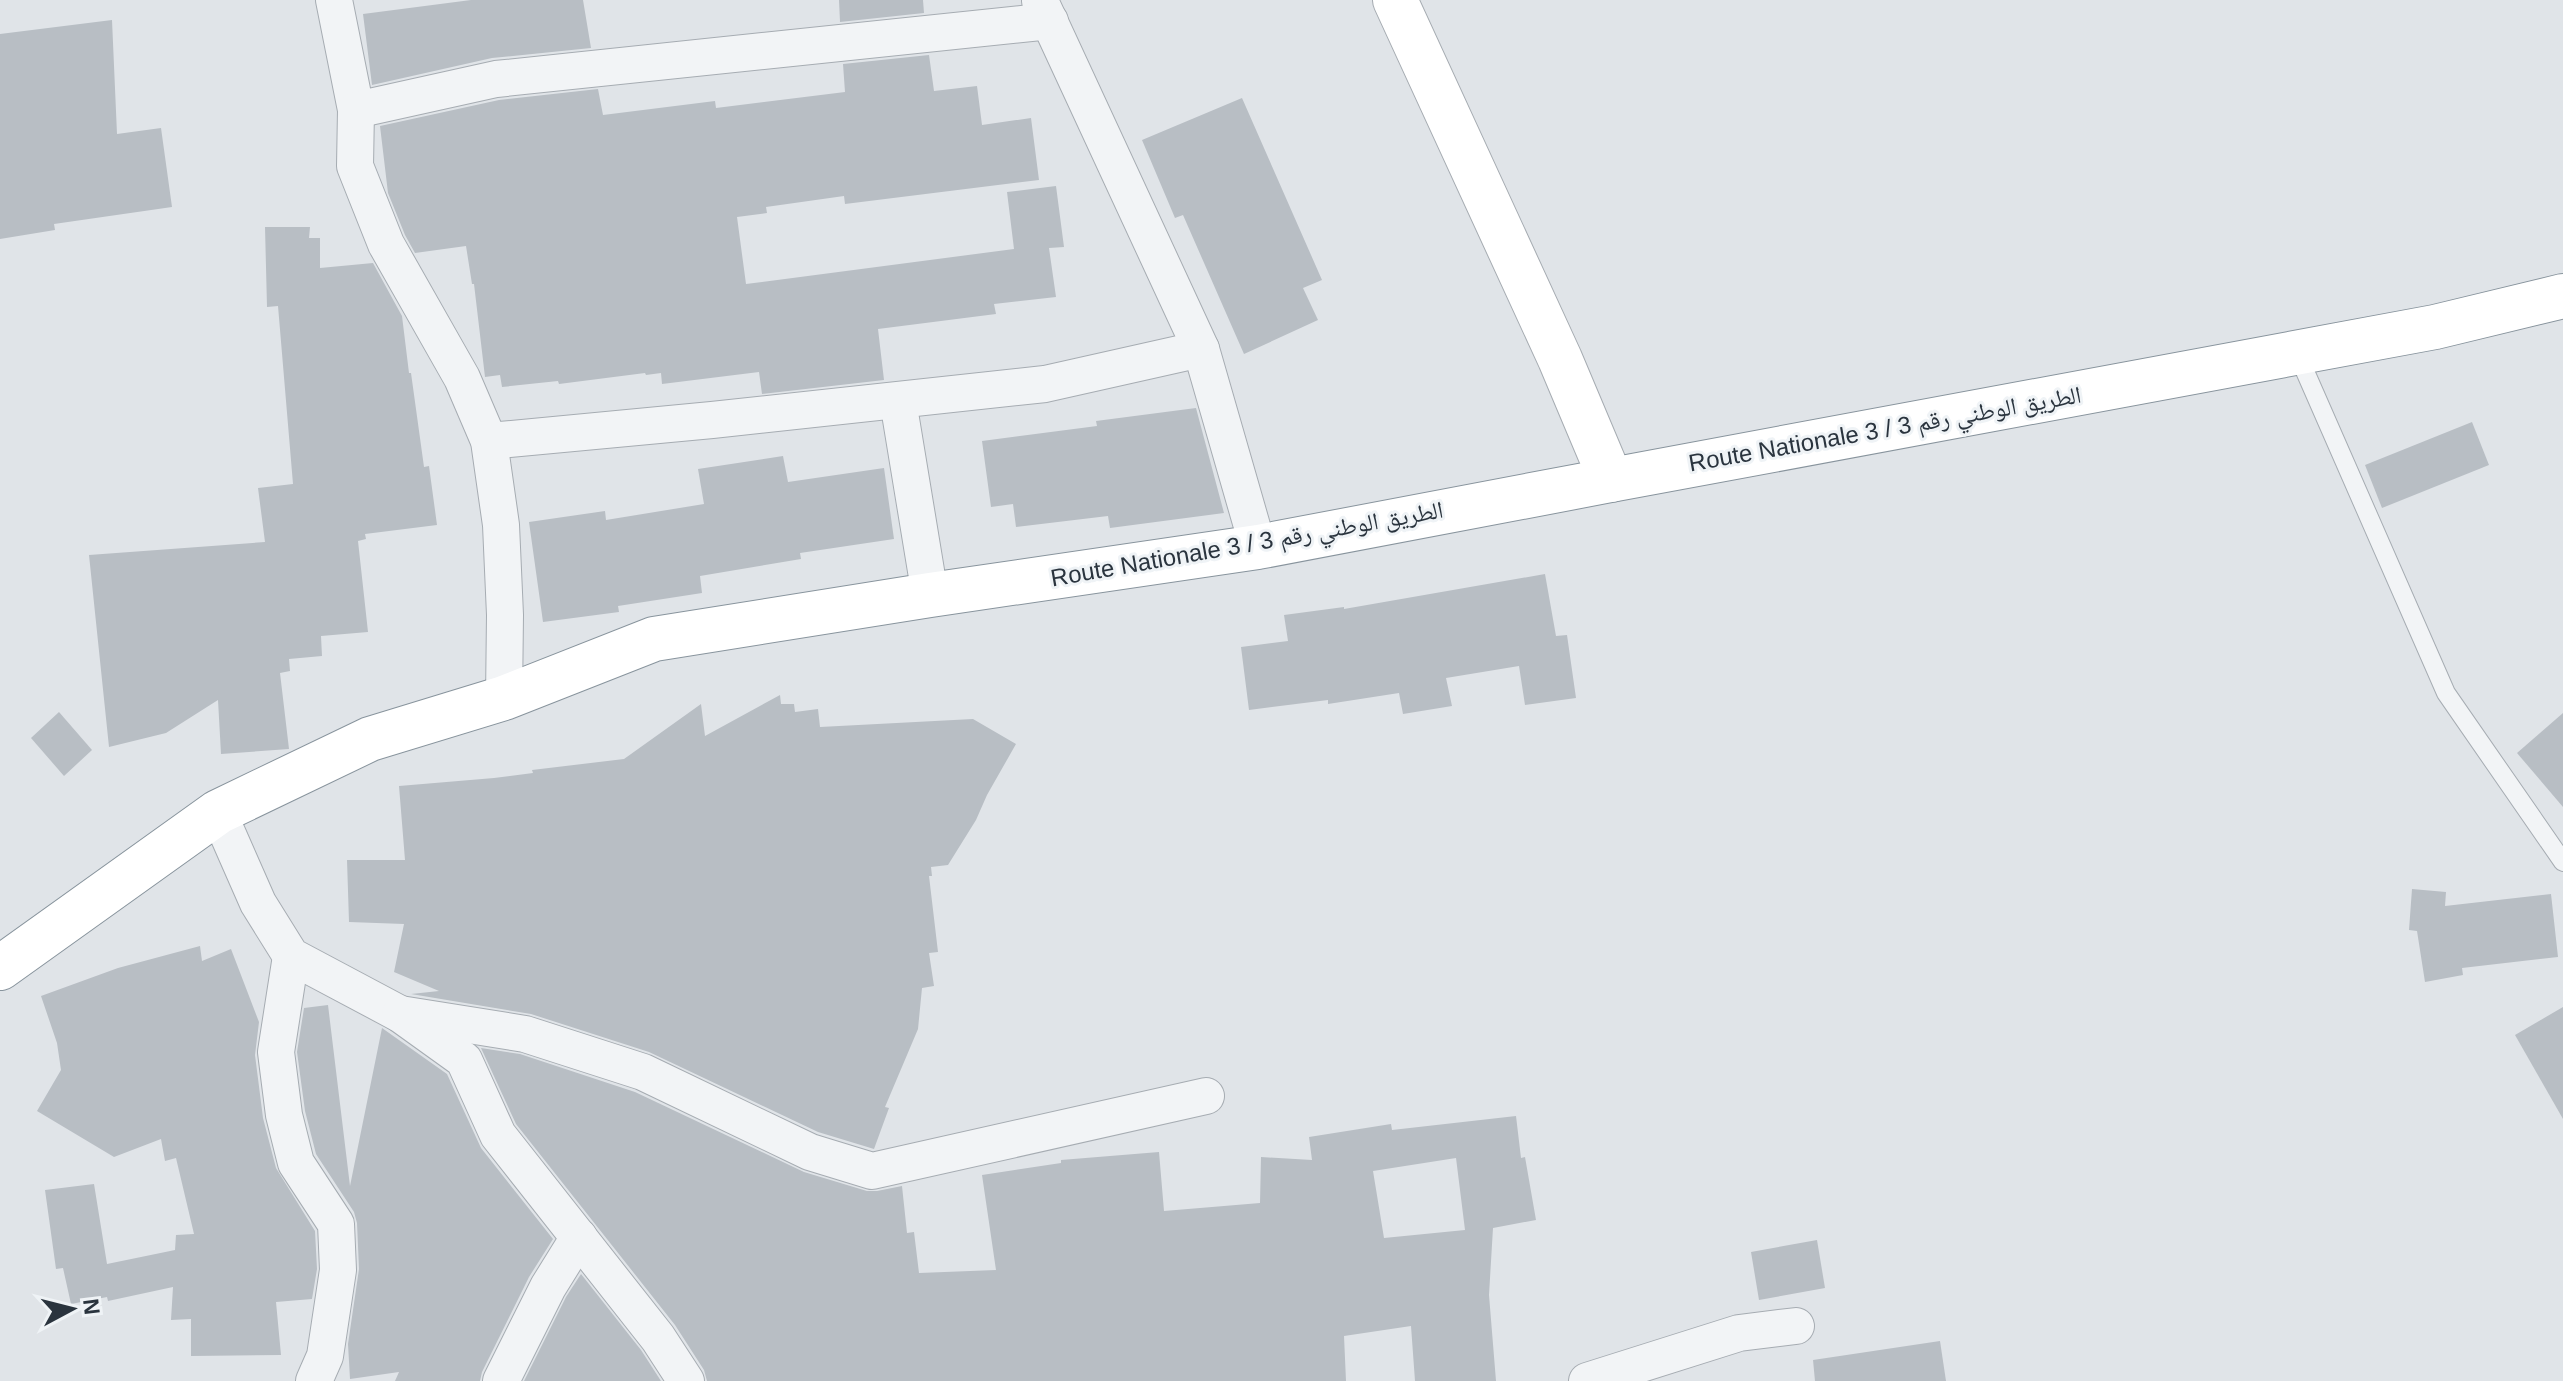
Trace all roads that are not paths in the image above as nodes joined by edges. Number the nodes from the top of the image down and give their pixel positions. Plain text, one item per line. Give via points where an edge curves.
1 (334, 0) edge
2 (1395, 0) edge
3 (1045, 10) edge
4 (356, 110) junction
5 (2563, 296) edge
6 (1201, 349) junction
7 (2297, 353) junction
8 (898, 401) junction
9 (489, 441) junction
10 (1611, 480) junction
11 (1258, 547) junction
12 (930, 595) junction
13 (504, 698) junction
14 (218, 812) junction
15 (2563, 862) edge
16 (291, 956) junction
17 (0, 968) edge
18 (400, 1014) junction
19 (1206, 1096) dead end
20 (579, 1237) junction
21 (1796, 1326) dead end
22 (314, 1381) edge
23 (501, 1381) edge
24 (686, 1381) edge
25 (1587, 1381) edge

1 - 4 street
2 - 10 main road
3 - 4 street via 496,79
3 - 6 street
4 - 9 street via 355,166 365,192 386,244 462,378
5 - 7 main road, Route Nationale 3 / الطريق الوطني رقم 3
6 - 8 street via 1045,384
6 - 11 street
7 - 10 main road, Route Nationale 3 / الطريق الوطني رقم 3
7 - 15 lane via 2446,693
8 - 9 street
8 - 12 street
9 - 13 street via 501,525
10 - 11 main road, Route Nationale 3 / الطريق الوطني رقم 3
11 - 12 main road, Route Nationale 3 / الطريق الوطني رقم 3
12 - 13 main road, Route Nationale 3 / الطريق الوطني رقم 3 via 654,639
13 - 14 main road, Route Nationale 3 / الطريق الوطني رقم 3 via 370,739
14 - 16 street via 258,903
14 - 17 main road, Route Nationale 3 / الطريق الوطني رقم 3
16 - 18 street
16 - 22 street via 276,1052 284,1115 296,1163 336,1224 338,1270 325,1356
18 - 19 street via 525,1034 643,1072 810,1152 872,1171
18 - 20 street via 464,1060 498,1135
20 - 23 street
20 - 24 street
21 - 25 street via 1739,1333

